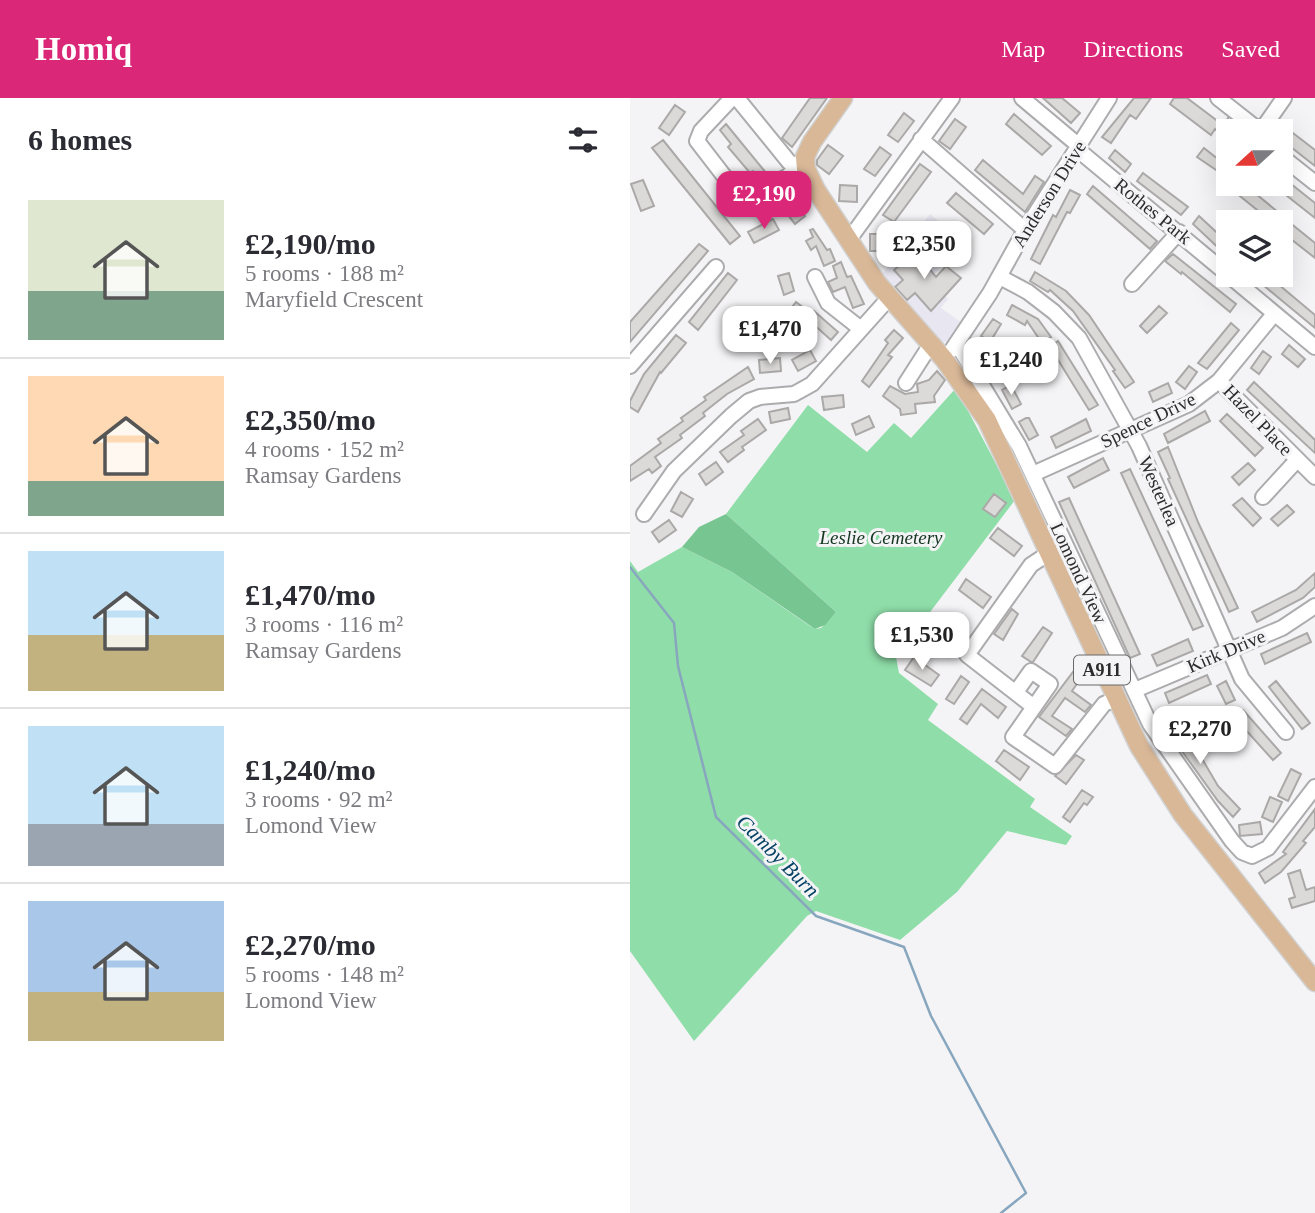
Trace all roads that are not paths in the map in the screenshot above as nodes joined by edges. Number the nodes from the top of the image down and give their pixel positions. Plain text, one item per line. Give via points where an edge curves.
1 (734, 98) edge
2 (843, 98) edge
3 (952, 98) edge
4 (1022, 98) edge
5 (1109, 98) edge
6 (1218, 98) edge
7 (1283, 98) edge
8 (1245, 119) edge
9 (1268, 119) edge
10 (921, 139) junction
11 (1078, 147) junction
12 (1293, 166) edge
13 (802, 168) junction
14 (1315, 183) edge
15 (1024, 230) junction
16 (1178, 232) junction
17 (848, 241) junction
18 (716, 267) dead end
19 (815, 277) dead end
20 (1000, 277) junction
21 (1132, 284) dead end
22 (889, 298) junction
23 (1274, 314) junction
24 (861, 330) junction
25 (931, 344) junction
26 (957, 344) junction
27 (1315, 347) edge
28 (944, 359) junction
29 (630, 366) edge
30 (1219, 381) junction
31 (906, 383) dead end
32 (1131, 429) junction
33 (1297, 460) junction
34 (1033, 474) junction
35 (1315, 477) edge
36 (1263, 497) dead end
37 (644, 514) dead end
38 (1049, 554) junction
39 (1315, 606) edge
40 (1229, 649) junction
41 (1135, 690) junction
42 (1016, 692) junction
43 (1115, 699) junction
44 (1034, 707) junction
45 (1286, 732) dead end
46 (1315, 787) edge
47 (1203, 800) junction
48 (1183, 815) junction
49 (1315, 982) edge

1 - 13 street via 789,162
1 - 13 street via 697,141 741,198 748,199
2 - 13 main road via 812,142
3 - 10 street
4 - 11 street, Rothes Park
5 - 11 street, Anderson Drive
6 - 8 street
7 - 9 street
10 - 15 street
10 - 17 street
11 - 15 street, Anderson Drive
11 - 16 street, Rothes Park
12 - 14 street
13 - 17 main road, A911
15 - 20 street, Anderson Drive
16 - 21 street
16 - 23 street, Rothes Park
17 - 22 main road, A911
18 - 29 street
19 - 24 street via 828,303
20 - 26 street, Anderson Drive
20 - 32 street, Westerlea via 1055,312 1079,338
22 - 24 street
22 - 25 main road, A911
23 - 27 street, Rothes Park
23 - 30 street, Spence Drive
24 - 37 street via 812,384 794,394 749,401 731,416 674,471
25 - 28 main road, A911
25 - 31 street
26 - 28 street, Anderson Drive
26 - 34 street, Lomond View
28 - 38 main road, A911 via 987,420
30 - 32 street, Spence Drive via 1189,404
30 - 33 street, Hazel Place
32 - 34 street, Spence Drive
32 - 40 street, Westerlea
33 - 35 street, Hazel Place
33 - 36 street, Hazel Place
34 - 41 street, Lomond View
38 - 42 street via 1031,565 967,655
38 - 43 main road, A911
39 - 40 street, Kirk Drive via 1282,628
40 - 41 street, Kirk Drive
40 - 45 street, Westerlea via 1242,679
41 - 47 street, Lomond View via 1150,724
42 - 44 street
42 - 44 street via 1031,671 1050,684
43 - 44 street via 1104,704 1055,766 1013,737
43 - 48 main road, A911 via 1139,747
46 - 47 street, Lomond View via 1268,848 1252,856 1242,852
47 - 48 street
48 - 49 main road, A911

